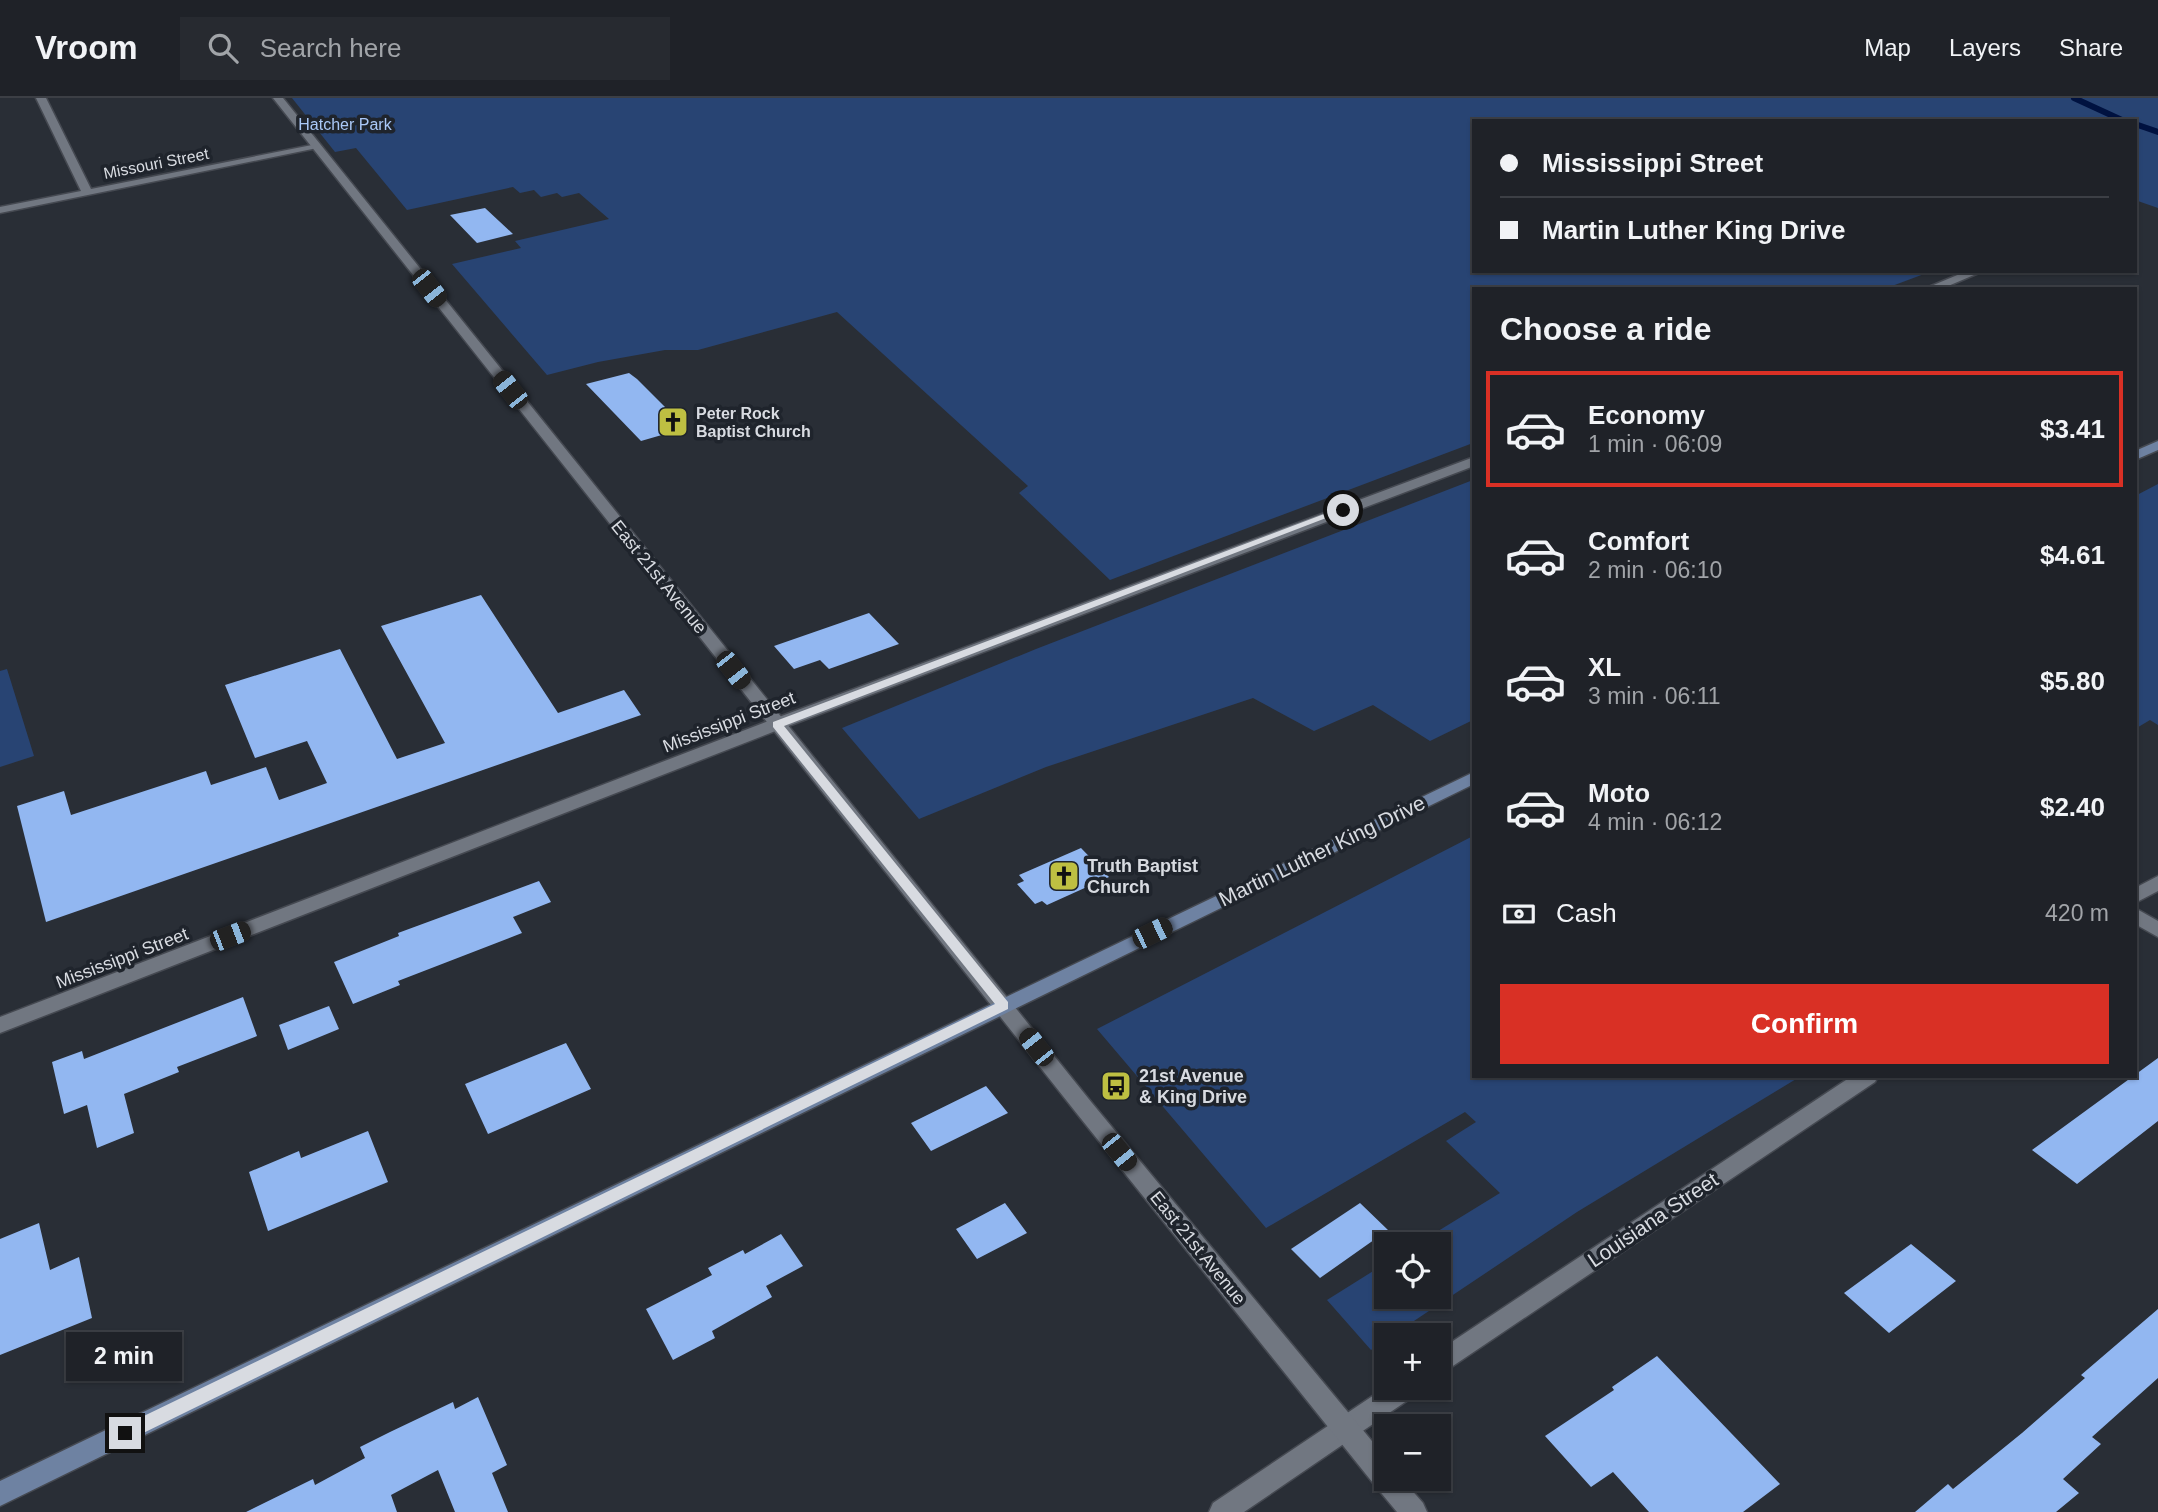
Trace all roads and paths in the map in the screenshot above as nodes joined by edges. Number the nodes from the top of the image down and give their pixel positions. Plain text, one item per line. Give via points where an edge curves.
1 (41, 98) edge
2 (278, 98) edge
3 (317, 147) junction
4 (87, 192) junction
5 (0, 210) edge
6 (1972, 273) edge
7 (1935, 287) edge
8 (2158, 445) edge
9 (2137, 455) edge
10 (1472, 462) edge
11 (777, 724) junction
12 (1472, 778) edge
13 (2158, 882) edge
14 (2137, 896) edge
15 (2137, 916) edge
16 (2158, 930) edge
17 (1003, 1006) junction
18 (0, 1025) edge
19 (1865, 1078) edge
20 (1451, 1356) edge
21 (1387, 1400) edge
22 (1346, 1428) junction
23 (1374, 1463) edge
24 (1397, 1491) edge
25 (0, 1494) edge
26 (1222, 1512) edge
27 (1414, 1512) edge

1 - 4 street
2 - 3 street, East 21st Avenue
3 - 4 street, Missouri Street
3 - 11 street, East 21st Avenue
4 - 5 street, Missouri Street
6 - 7 street
8 - 9 main road
10 - 11 street, Mississippi Street
11 - 17 street, East 21st Avenue
11 - 18 street, Mississippi Street
12 - 17 main road, Martin Luther King Drive
13 - 14 street
15 - 16 street
17 - 22 street, East 21st Avenue
17 - 25 main road, Martin Luther King Drive
19 - 20 street, Louisiana Street
21 - 22 street
22 - 23 street, East 21st Avenue
22 - 26 street
24 - 27 street, East 21st Avenue

